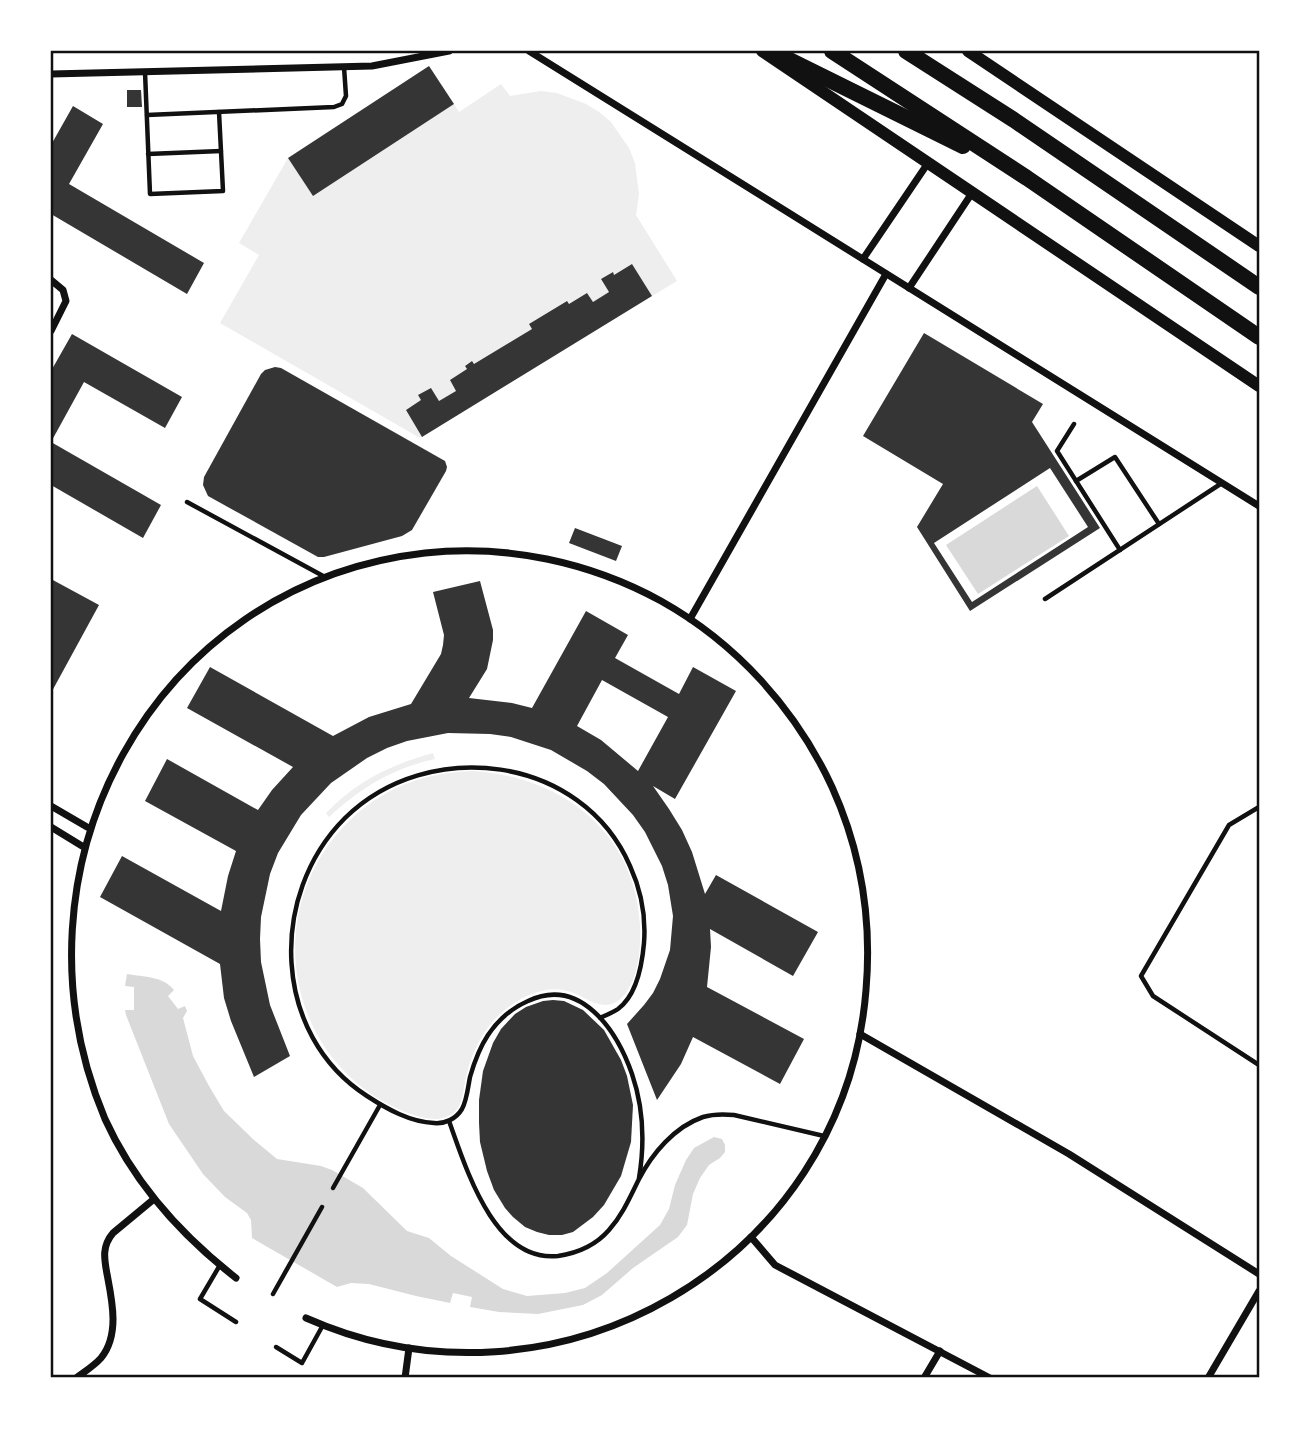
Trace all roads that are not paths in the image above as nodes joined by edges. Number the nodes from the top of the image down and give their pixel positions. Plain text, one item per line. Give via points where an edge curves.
1 (449, 51) edge
2 (530, 51) edge
3 (762, 51) edge
4 (771, 51) edge
5 (832, 51) edge
6 (906, 51) edge
7 (926, 51) edge
8 (968, 51) edge
9 (344, 67) junction
10 (145, 72) junction
11 (53, 74) edge
12 (51, 83) edge
13 (219, 112) junction
14 (147, 115) junction
15 (1014, 120) junction
16 (221, 151) junction
17 (148, 154) junction
18 (928, 163) junction
19 (1027, 178) junction
20 (972, 193) junction
21 (1259, 246) edge
22 (863, 259) junction
23 (886, 274) junction
24 (51, 281) edge
25 (1259, 287) edge
26 (909, 288) junction
27 (51, 331) edge
28 (1259, 337) edge
29 (1259, 386) edge
30 (1074, 424) dead end
31 (1076, 481) junction
32 (1222, 483) junction
33 (187, 502) dead end
34 (1259, 506) edge
35 (1159, 524) junction
36 (1120, 550) junction
37 (325, 577) junction
38 (1045, 599) dead end
39 (690, 619) junction
40 (51, 806) edge
41 (1259, 807) edge
42 (51, 827) edge
43 (87, 827) junction
44 (82, 846) junction
45 (600, 1018) junction
46 (860, 1034) junction
47 (1259, 1065) edge
48 (380, 1105) junction
49 (449, 1121) junction
50 (824, 1136) junction
51 (639, 1178) junction
52 (333, 1188) dead end
53 (154, 1199) junction
54 (322, 1207) dead end
55 (751, 1237) junction
56 (220, 1265) junction
57 (1259, 1274) edge
58 (236, 1278) dead end
59 (1259, 1291) edge
60 (273, 1294) dead end
61 (306, 1318) dead end
62 (236, 1322) dead end
63 (323, 1325) junction
64 (276, 1347) dead end
65 (409, 1348) junction
66 (940, 1351) junction
67 (76, 1378) edge
68 (405, 1378) edge
69 (924, 1378) edge
70 (990, 1378) edge
71 (1208, 1378) edge

1 - 9 street
2 - 22 street
3 - 18 main road
4 - 19 highway
5 - 19 highway
6 - 15 highway
7 - 15 highway
8 - 21 main road
9 - 10 street
9 - 13 lane via 346,96 334,107
10 - 11 street
10 - 14 lane
11 - 12 lane
13 - 14 lane
13 - 16 lane
14 - 17 lane
15 - 25 highway
16 - 17 lane
16 - 17 lane via 223,191 175,193 150,194
18 - 20 main road
18 - 22 street
19 - 28 highway
20 - 26 street
20 - 29 main road
22 - 23 street
23 - 26 street
23 - 39 street
24 - 27 street via 66,295
26 - 32 street
30 - 31 lane via 1057,451
31 - 35 lane via 1115,457
31 - 36 lane
32 - 34 street
32 - 35 lane
33 - 37 lane
35 - 36 lane
36 - 38 lane
37 - 39 street via 425,553 524,555 609,577
37 - 43 street via 242,620 175,677 122,748
39 - 46 street via 735,654 776,697 810,746 837,799 856,855 866,913 868,973
40 - 43 street
41 - 47 lane via 1229,825 1141,976 1153,996
42 - 44 street
43 - 44 street
44 - 53 street via 68,946 77,1034 105,1119
45 - 48 lane via 618,1009 632,991 640,973 645,934 634,876 619,844 589,810 565,792 529,776 462,767 414,776 379,792 333,831 310,866 292,925 295,987 308,1026 343,1077
45 - 49 lane via 590,1007 562,994 534,998 512,1009 489,1033 463,1108
45 - 51 lane via 621,1046 634,1079 643,1127
46 - 50 street via 845,1088
46 - 57 street via 1069,1154
48 - 49 lane via 424,1122
48 - 52 lane
49 - 51 lane via 484,1205 509,1239 529,1253 568,1254 597,1242 619,1218
50 - 51 lane via 734,1115 704,1116 677,1131
50 - 55 street via 790,1192
53 - 56 street
53 - 67 street via 107,1239 104,1258 113,1314 111,1337 101,1358
54 - 60 lane
55 - 65 street via 682,1292 602,1331 516,1350 457,1353
55 - 66 street via 775,1265
56 - 58 street
56 - 62 lane via 200,1299
59 - 71 street
61 - 63 street
63 - 64 lane via 303,1363
63 - 65 street
65 - 68 street
66 - 69 street
66 - 70 street

